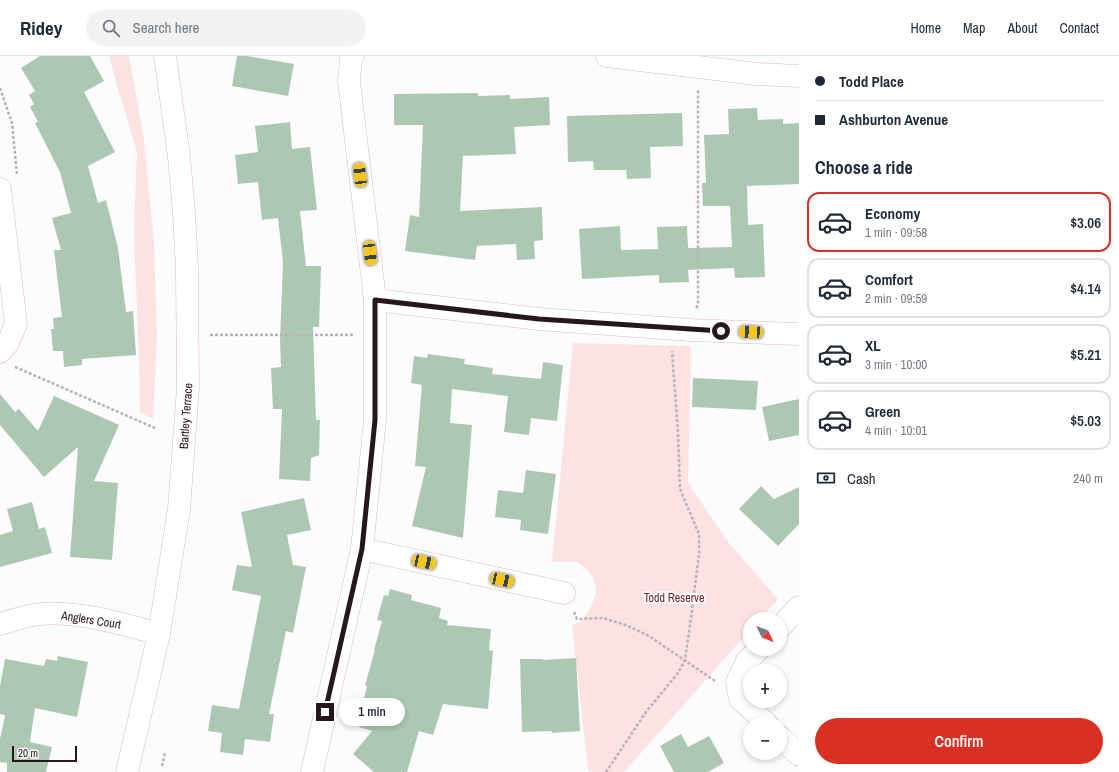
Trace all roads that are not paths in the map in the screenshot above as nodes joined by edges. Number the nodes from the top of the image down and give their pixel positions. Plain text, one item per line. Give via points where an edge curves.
1 (165, 56) edge
2 (353, 56) edge
3 (607, 56) edge
4 (799, 76) edge
5 (0, 189) edge
6 (375, 300) junction
7 (797, 334) dead end
8 (8, 360) edge
9 (362, 549) junction
10 (564, 593) dead end
11 (799, 607) edge
12 (787, 620) edge
13 (0, 624) edge
14 (159, 634) junction
15 (752, 656) edge
16 (758, 716) edge
17 (787, 744) edge
18 (799, 755) edge
19 (127, 772) edge
20 (312, 772) edge

1 - 14 street, Bartley Terrace via 184,213 188,388 178,509
2 - 6 street via 349,81
3 - 4 street via 756,74
5 - 8 street via 16,324 8,343
6 - 7 street via 539,319 690,330
6 - 9 street via 375,420
9 - 10 street
9 - 20 street
11 - 12 street
13 - 14 street, Anglers Court via 32,615 67,614 125,624
14 - 19 street, Bartley Terrace
15 - 16 street via 737,682 740,699
17 - 18 street

